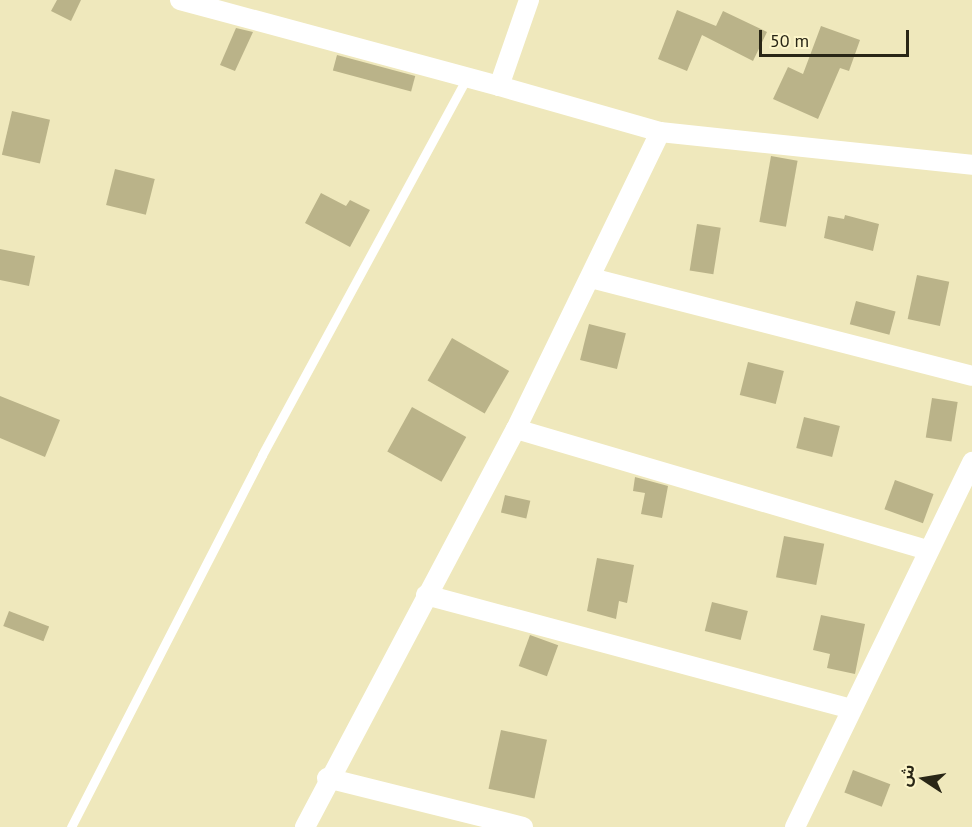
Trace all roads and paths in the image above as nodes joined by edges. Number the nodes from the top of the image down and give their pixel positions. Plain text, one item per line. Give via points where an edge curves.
1 (180, 0) edge
2 (529, 0) edge
3 (467, 77) junction
4 (499, 86) junction
5 (660, 132) junction
6 (972, 165) edge
7 (591, 278) junction
8 (972, 376) edge
9 (516, 429) junction
10 (972, 462) edge
11 (926, 549) junction
12 (426, 595) junction
13 (851, 709) junction
14 (327, 778) junction
15 (71, 827) edge
16 (305, 827) edge
17 (523, 827) edge
18 (795, 827) edge

1 - 3 street
2 - 4 street
3 - 4 street
3 - 15 lane via 262,455
4 - 5 street
5 - 6 street
5 - 7 street
7 - 8 street
7 - 9 street
9 - 11 street
9 - 12 street
10 - 11 street
11 - 13 street
12 - 13 street
12 - 14 street
13 - 18 street
14 - 16 street
14 - 17 street

